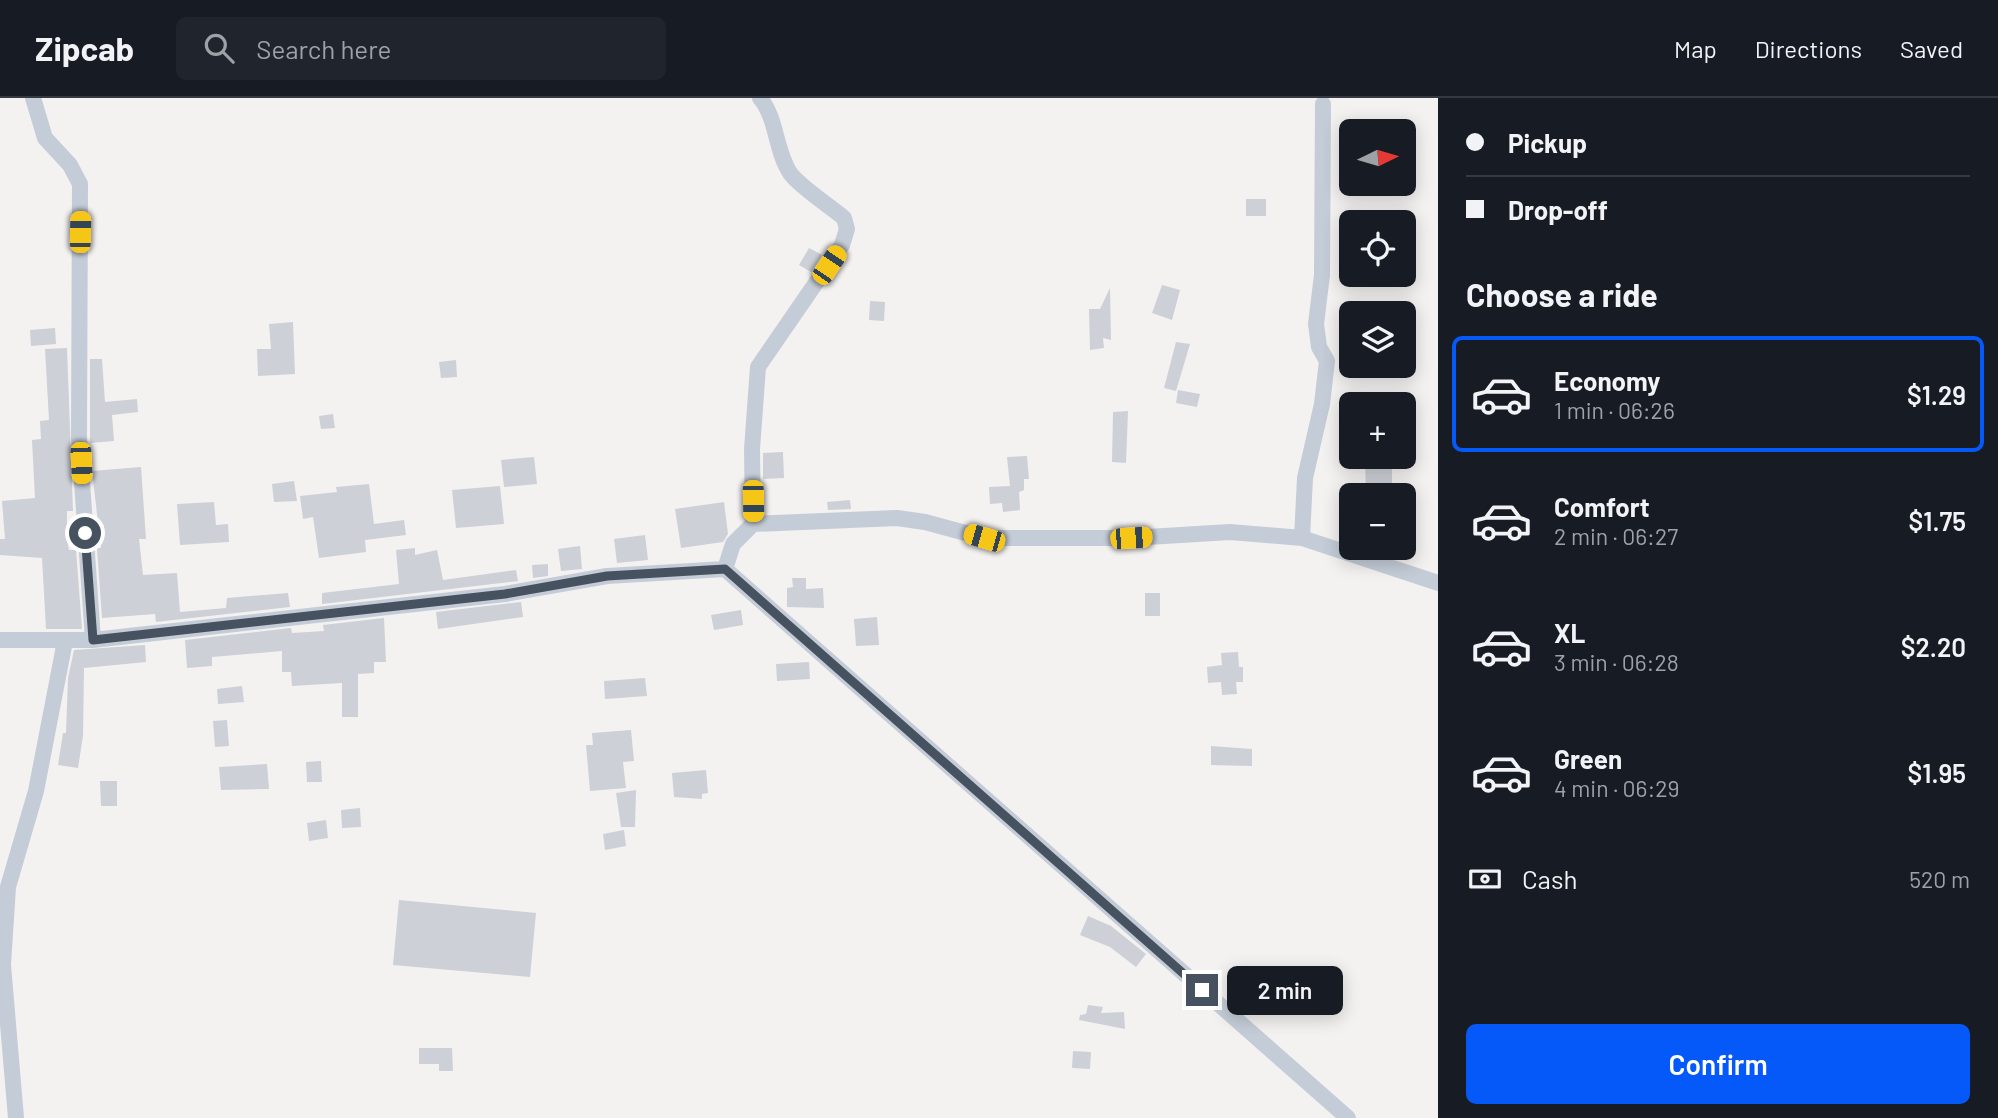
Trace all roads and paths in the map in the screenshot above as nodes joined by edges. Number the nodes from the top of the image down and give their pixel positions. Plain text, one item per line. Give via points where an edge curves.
1 (33, 98) edge
2 (760, 98) edge
3 (1323, 104) dead end
4 (753, 524) junction
5 (1302, 538) junction
6 (725, 569) junction
7 (1438, 583) edge
8 (0, 640) edge
9 (93, 640) junction
10 (65, 641) junction
11 (16, 1118) edge
12 (1348, 1118) edge

1 - 9 street via 45,138 70,165 80,184 79,439
2 - 4 street via 767,106 791,175 844,218 847,229 842,245 758,367
3 - 5 street via 1322,275 1316,324 1319,347 1327,361 1305,478
4 - 5 street via 897,518 984,538 1131,538 1230,532
4 - 6 street via 733,544
5 - 7 street
6 - 9 street via 607,576 505,594
6 - 12 street
8 - 10 street
9 - 10 street
10 - 11 street via 36,791 8,887 3,965

